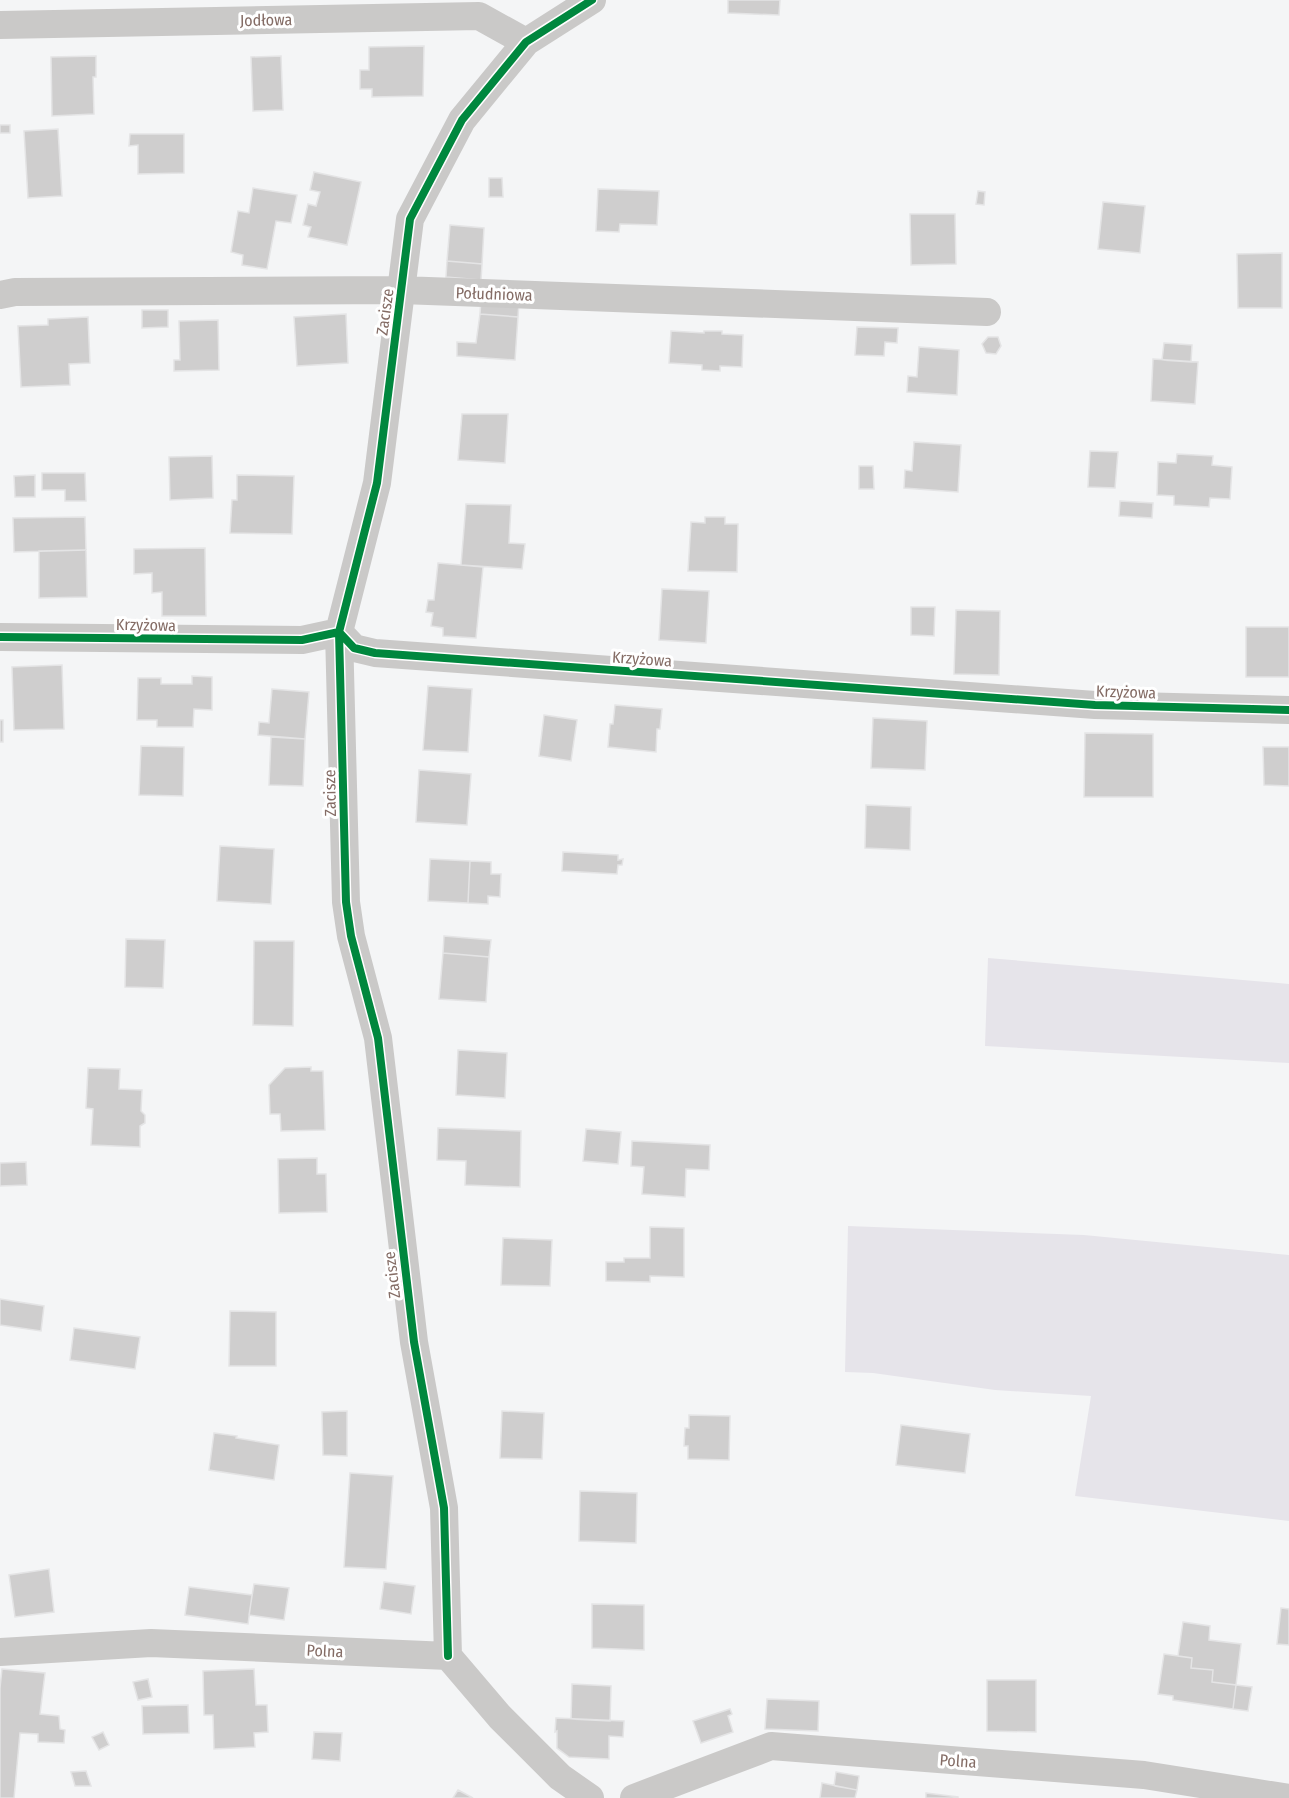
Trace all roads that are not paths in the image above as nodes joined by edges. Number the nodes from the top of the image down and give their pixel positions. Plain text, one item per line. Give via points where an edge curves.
1 (592, 0) edge
2 (0, 25) edge
3 (526, 42) junction
4 (401, 290) junction
5 (0, 295) edge
6 (987, 312) dead end
7 (339, 632) junction
8 (0, 638) edge
9 (1289, 710) edge
10 (0, 1652) edge
11 (448, 1656) junction
12 (590, 1798) edge
13 (634, 1798) edge
14 (1289, 1798) edge

1 - 3 street, Zacisze
2 - 3 street, Jodłowa via 479,16
3 - 4 street, Zacisze via 462,120 410,219
4 - 5 street, Południowa
4 - 6 street, Południowa
4 - 7 street, Zacisze via 377,483
7 - 8 street, Krzyżowa via 302,640
7 - 9 street, Krzyżowa via 354,648 375,653 1095,705
7 - 11 street, Zacisze via 346,902 378,1038 414,1342 444,1508
10 - 11 street, Polna via 151,1643
11 - 12 street via 500,1717 560,1777
13 - 14 street, Polna via 771,1746 1143,1775

